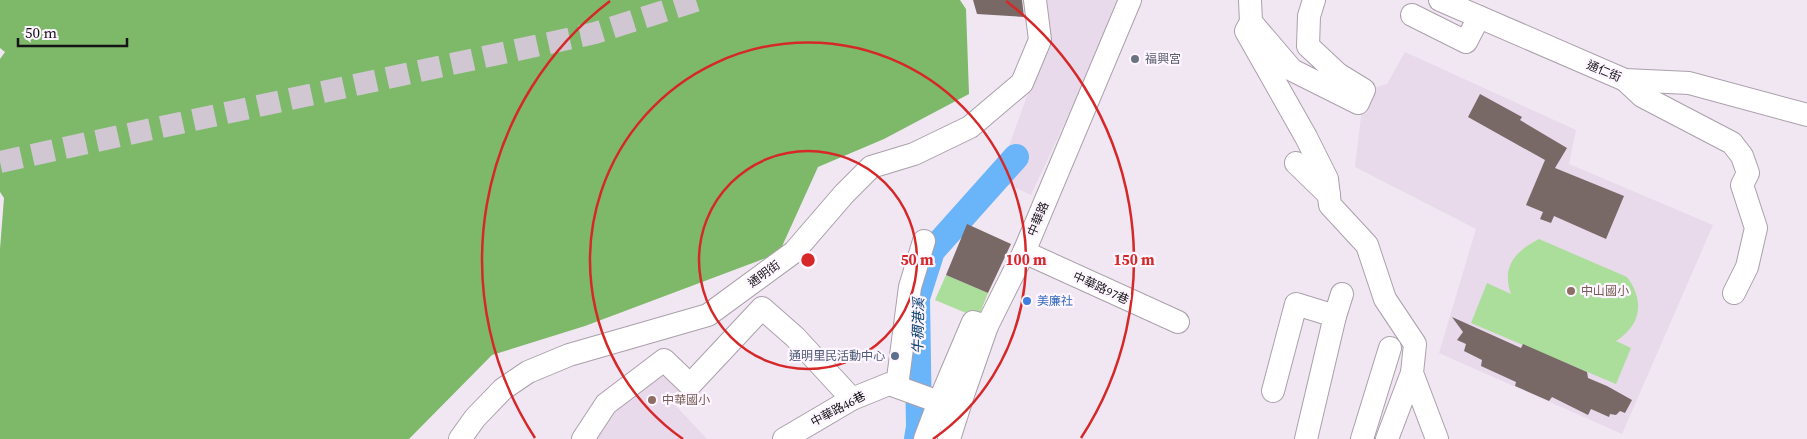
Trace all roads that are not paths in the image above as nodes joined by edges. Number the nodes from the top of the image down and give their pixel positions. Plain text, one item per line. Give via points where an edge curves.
1 (1036, 0) edge
2 (1130, 0) edge
3 (1250, 0) edge
4 (1314, 0) edge
5 (1440, 0) edge
6 (1412, 16) dead end
7 (1479, 17) junction
8 (1250, 22) junction
9 (1625, 80) junction
10 (1807, 115) edge
11 (1296, 163) dead end
12 (1329, 196) junction
13 (924, 242) dead end
14 (1024, 252) junction
15 (1734, 293) dead end
16 (1342, 294) dead end
17 (1335, 316) junction
18 (1178, 322) dead end
19 (988, 326) junction
20 (1390, 348) dead end
21 (1412, 373) junction
22 (900, 387) junction
23 (1273, 391) dead end
24 (852, 399) junction
25 (936, 401) junction
26 (934, 438) edge
27 (460, 439) edge
28 (583, 439) edge
29 (784, 439) edge
30 (1306, 439) edge
31 (1362, 439) edge
32 (1387, 439) edge
33 (1438, 439) edge

1 - 27 street, 通明街 via 1040,40 1022,83 970,126 914,154 871,167 794,252 708,315 569,355 528,372 503,389
2 - 14 street, 中華路
3 - 8 street
4 - 8 street via 1309,16 1308,46 1338,74 1364,90 1358,103 1292,70
5 - 7 street, 通仁街
6 - 7 street via 1466,42
7 - 9 street, 通仁街
8 - 12 street via 1246,31 1328,179
9 - 10 street, 通仁街 via 1689,83
9 - 15 street via 1642,96 1732,143 1742,156 1748,173 1742,185 1756,228 1747,267
11 - 12 street
12 - 21 street via 1330,205 1367,245 1385,298 1415,344
13 - 22 street via 910,287
14 - 18 street, 中華路97巷
14 - 19 street, 中華路
16 - 17 street
17 - 23 street via 1296,304
17 - 30 street
19 - 25 street via 973,322
19 - 26 street, 中華路 via 963,395
20 - 31 street
21 - 32 street
21 - 33 street
22 - 24 street, 中華路46巷 via 889,384
22 - 25 street
24 - 28 street via 795,337 762,308 690,385 664,360 606,404
24 - 29 street, 中華路46巷
25 - 26 street

